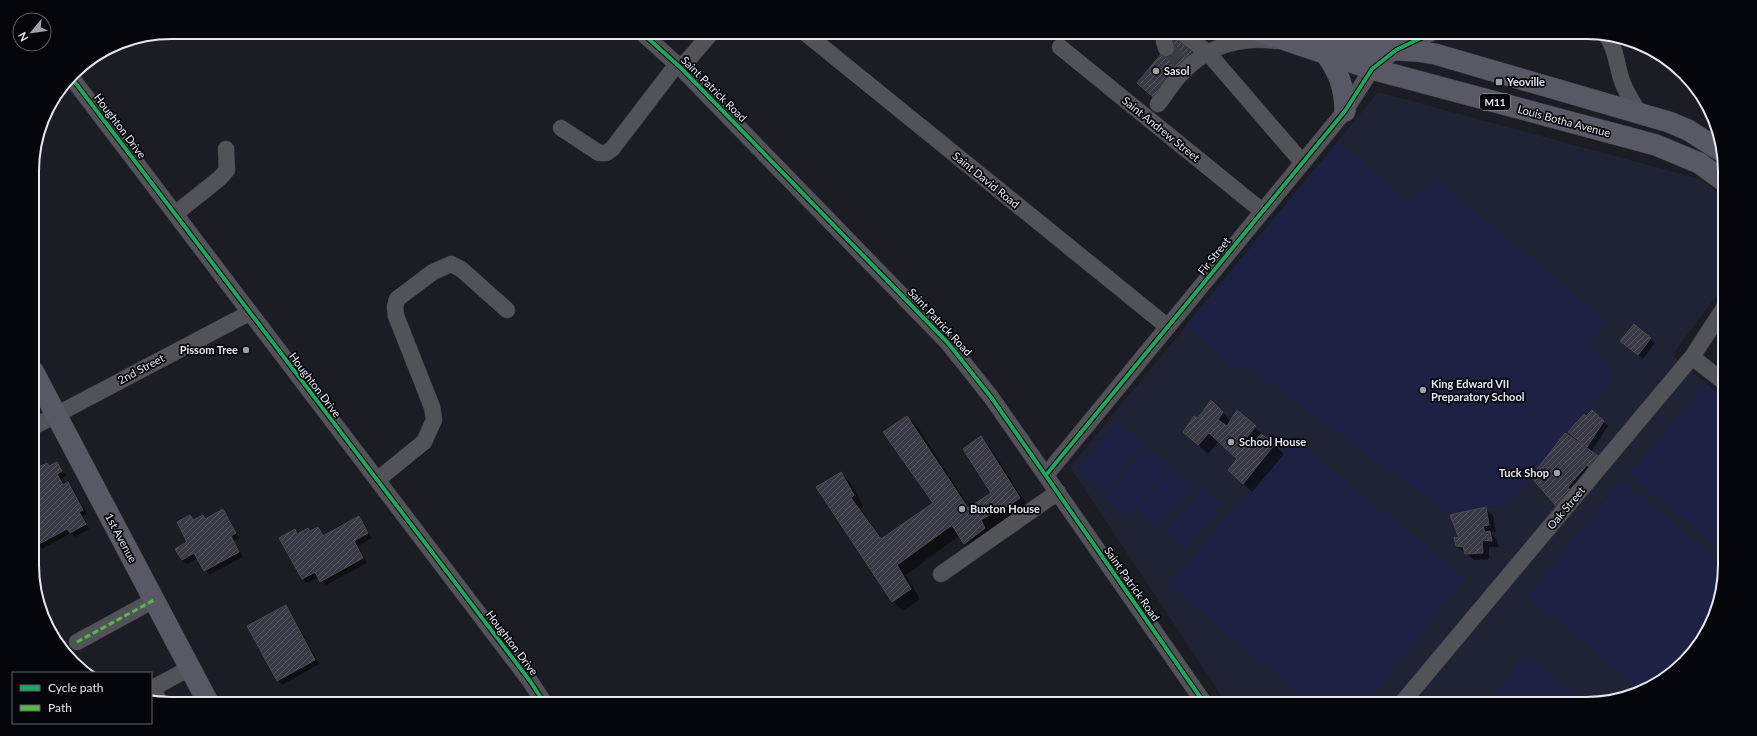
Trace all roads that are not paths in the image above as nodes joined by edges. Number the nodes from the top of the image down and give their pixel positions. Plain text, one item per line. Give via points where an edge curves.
1 (649, 39) edge
2 (705, 39) edge
3 (813, 39) edge
4 (1190, 39) edge
5 (1284, 39) edge
6 (1340, 39) edge
7 (1419, 39) edge
8 (1610, 42) edge
9 (1297, 43) junction
10 (1060, 47) dead end
11 (1396, 50) junction
12 (1208, 53) junction
13 (1326, 54) junction
14 (679, 66) junction
15 (1372, 69) junction
16 (74, 82) edge
17 (1158, 104) dead end
18 (1345, 111) junction
19 (1640, 114) junction
20 (561, 128) dead end
21 (1711, 136) edge
22 (226, 149) dead end
23 (1302, 162) junction
24 (1718, 177) edge
25 (1262, 211) junction
26 (175, 214) junction
27 (507, 310) dead end
28 (249, 313) junction
29 (1718, 317) edge
30 (1168, 327) junction
31 (1692, 357) junction
32 (1718, 377) edge
33 (39, 382) edge
34 (56, 414) junction
35 (39, 424) edge
36 (1046, 475) junction
37 (377, 480) junction
38 (1058, 492) junction
39 (941, 574) dead end
40 (154, 600) junction
41 (77, 642) dead end
42 (190, 668) junction
43 (155, 693) edge
44 (205, 697) edge
45 (540, 697) edge
46 (1200, 697) edge
47 (1407, 697) edge

1 - 14 street, Saint Patrick Road
2 - 14 street
3 - 30 street, Saint David Road
4 - 12 street
5 - 9 main road, Louis Botha Avenue / M11
6 - 11 main road via 1358,45
7 - 11 street, Fir Street
8 - 19 street via 1617,56 1626,93
9 - 12 street via 1262,39 1237,41
9 - 13 main road, Louis Botha Avenue / M11
10 - 25 street, Saint Andrew Street
11 - 15 street, Fir Street
11 - 19 main road via 1435,54
12 - 17 street via 1185,65
12 - 23 street
13 - 15 main road, Louis Botha Avenue / M11
13 - 18 main road via 1343,86
14 - 20 street via 612,149 606,153 599,153
14 - 36 street, Saint Patrick Road via 948,343 991,397
15 - 18 street, Fir Street
15 - 24 main road, Louis Botha Avenue / M11 via 1656,145 1699,163
16 - 26 street, Houghton Drive
18 - 23 street, Fir Street
19 - 21 main road
22 - 26 street via 228,170
23 - 25 street, Fir Street
25 - 30 street, Fir Street
26 - 28 street, Houghton Drive
27 - 37 street via 451,264 433,272 397,298 396,316 432,407 434,420 424,442
28 - 34 street, 2nd Street
28 - 37 street, Houghton Drive
29 - 31 street, Oak Street
30 - 36 street, Fir Street
31 - 32 street
31 - 47 street, Oak Street
33 - 34 main road, 1st Avenue
34 - 35 street, 2nd Street
34 - 40 main road, 1st Avenue
36 - 38 street, Saint Patrick Road
37 - 45 street, Houghton Drive
38 - 39 street
38 - 46 street, Saint Patrick Road
40 - 41 street
40 - 42 main road, 1st Avenue
42 - 43 street
42 - 44 main road, 1st Avenue

